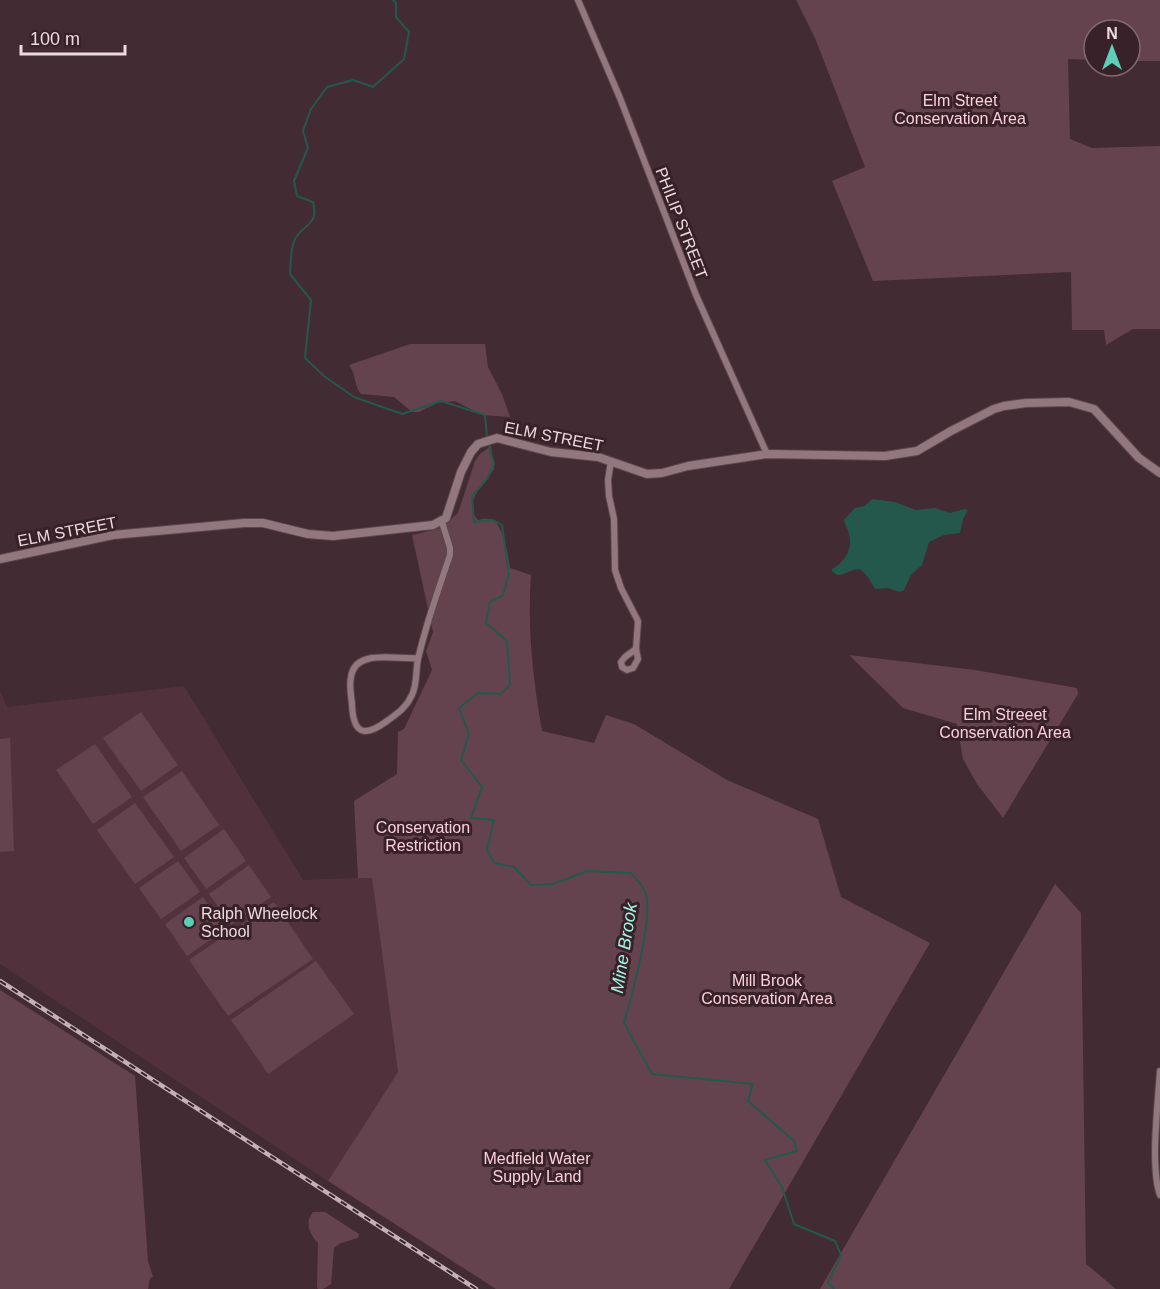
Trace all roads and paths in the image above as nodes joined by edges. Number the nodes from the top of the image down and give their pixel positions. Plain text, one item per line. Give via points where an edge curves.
1 (578, 0) edge
2 (767, 454) junction
3 (611, 461) junction
4 (1160, 473) edge
5 (442, 522) junction
6 (0, 559) edge
7 (636, 649) dead end
8 (418, 658) junction
9 (1160, 1071) edge
10 (1159, 1134) edge
11 (1160, 1195) edge

1 - 2 street, PHILIP STREET via 696,295
2 - 3 street, ELM STREET via 647,474
2 - 4 street, ELM STREET via 902,454 917,451 994,409 1026,403 1073,403 1094,410 1138,458
3 - 5 street, ELM STREET via 551,452 497,438 487,440 467,457
3 - 7 street via 608,488 614,519 615,570 638,621
5 - 6 street, ELM STREET via 333,536 244,523 113,535
5 - 8 street via 450,555
8 - 8 street via 370,658 357,664 351,676 352,713 360,730 375,730 405,708 416,682
9 - 10 street
10 - 11 street via 1156,1177

